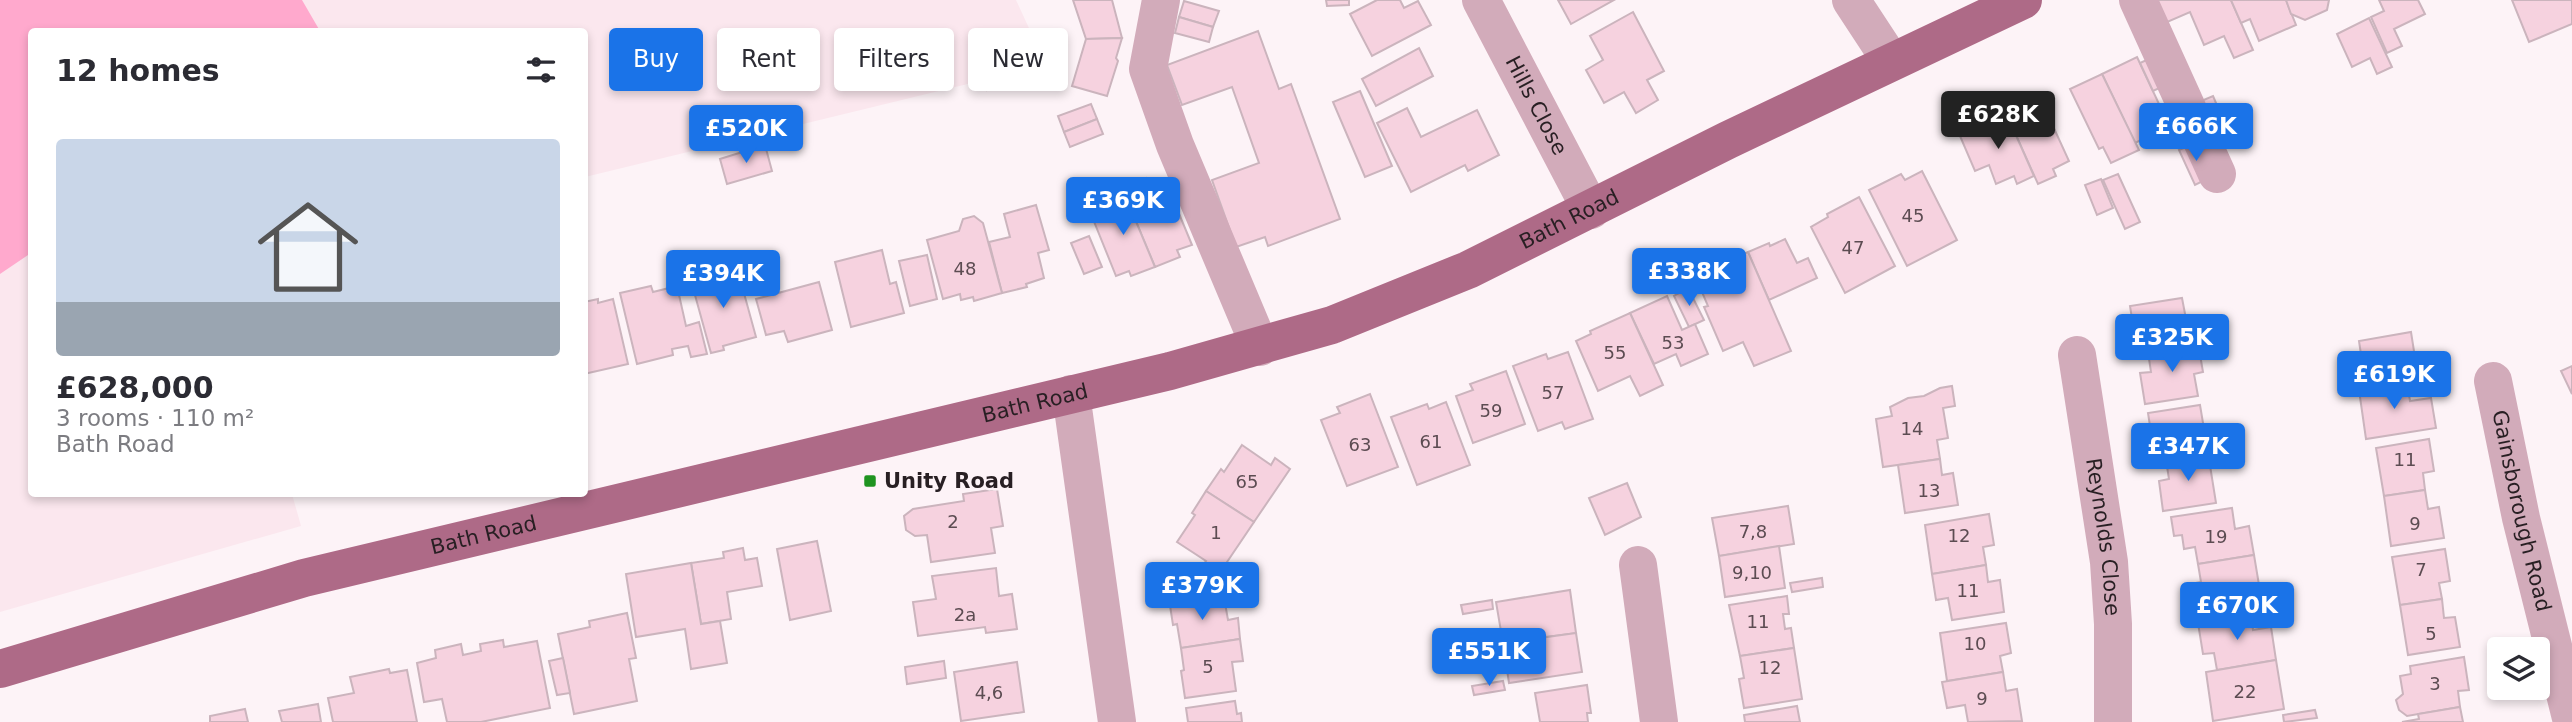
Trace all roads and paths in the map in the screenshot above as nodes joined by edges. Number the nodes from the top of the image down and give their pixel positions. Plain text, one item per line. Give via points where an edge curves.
1 (1161, 0) edge
2 (1480, 0) edge
3 (1851, 0) edge
4 (2023, 0) edge
5 (2138, 0) edge
6 (1891, 61) junction
7 (2217, 174) dead end
8 (1591, 210) junction
9 (1260, 347) junction
10 (2077, 355) dead end
11 (2493, 381) dead end
12 (1071, 394) junction
13 (1638, 565) dead end
14 (0, 668) edge
15 (1117, 722) edge
16 (1659, 722) edge
17 (2113, 722) edge
18 (2572, 722) edge

1 - 9 street via 1148,69
2 - 8 street, Hills Close
3 - 6 street
4 - 6 main road, Bath Road
5 - 7 street
6 - 8 main road, Bath Road
8 - 9 main road, Bath Road via 1468,270 1332,325
9 - 12 main road, Bath Road
10 - 17 street, Reynolds Close via 2109,562
11 - 18 street, Gainsborough Road via 2521,518
12 - 14 main road, Bath Road via 304,578
12 - 15 street
13 - 16 street

